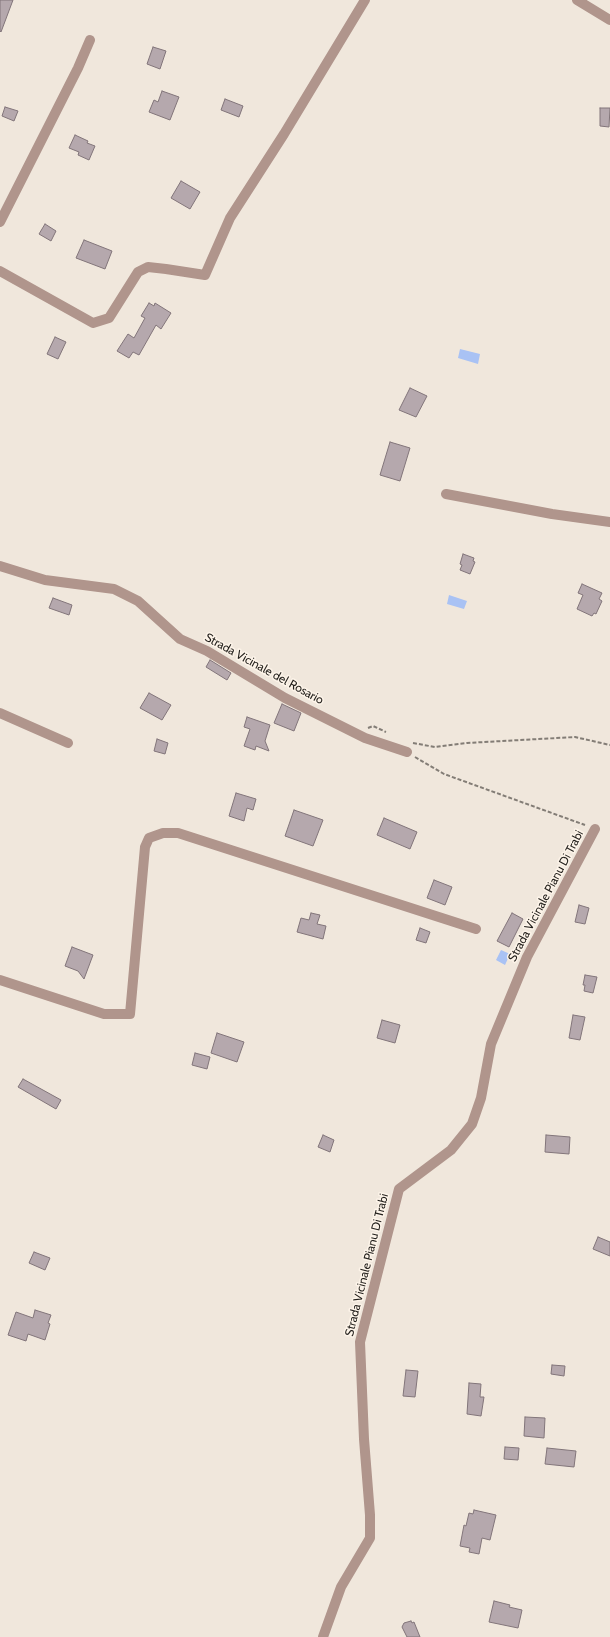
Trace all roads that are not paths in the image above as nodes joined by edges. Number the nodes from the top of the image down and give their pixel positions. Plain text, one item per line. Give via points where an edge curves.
1 (365, 0) edge
2 (577, 0) edge
3 (610, 20) edge
4 (90, 40) dead end
5 (0, 222) edge
6 (0, 271) edge
7 (446, 494) dead end
8 (610, 522) edge
9 (0, 566) edge
10 (0, 713) edge
11 (68, 743) dead end
12 (407, 752) road end
13 (595, 829) road end
14 (476, 929) dead end
15 (0, 980) edge
16 (323, 1637) edge

1 - 6 street via 230,218 205,275 148,267 138,272 109,318 93,323
2 - 3 street
4 - 5 street via 76,74
7 - 8 street
9 - 12 street, Strada Vicinale del Rosario via 45,580 114,588 138,601 180,639 207,651 285,698 365,738
10 - 11 street
13 - 16 street, Strada Vicinale Pianu Di Trabi via 526,957 491,1044 481,1098 472,1124 452,1150 399,1189 360,1342 370,1538 341,1587
14 - 15 street via 178,833 163,833 149,838 145,847 130,1014 104,1014

